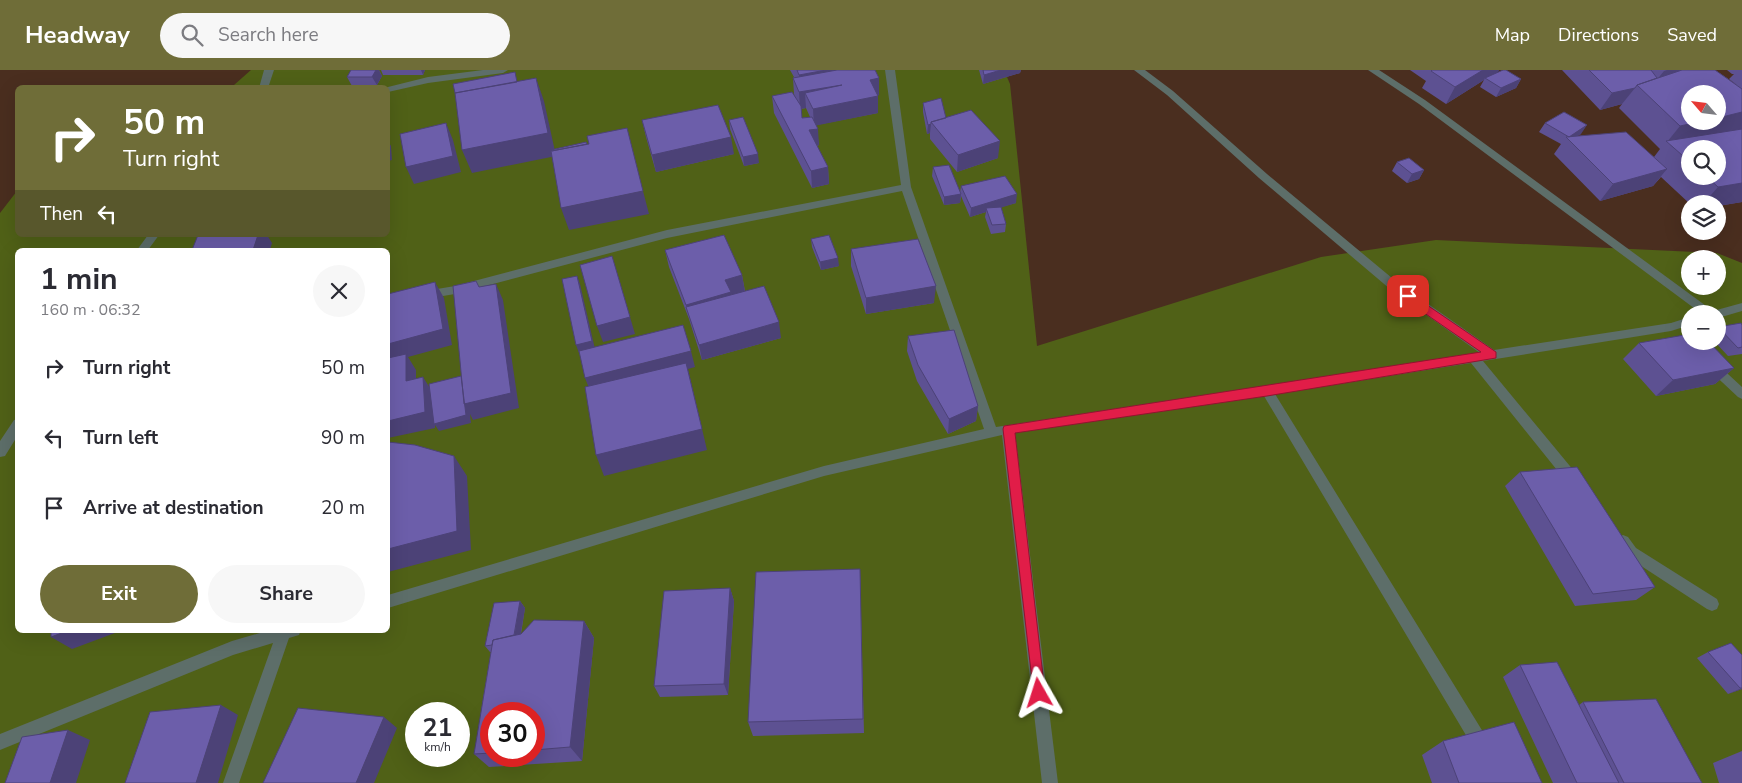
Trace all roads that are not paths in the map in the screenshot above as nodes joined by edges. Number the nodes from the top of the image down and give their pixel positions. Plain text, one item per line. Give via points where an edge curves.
1 (269, 70) edge
2 (439, 70) edge
3 (503, 70) edge
4 (890, 70) edge
5 (1139, 70) edge
6 (1373, 70) edge
7 (428, 80) junction
8 (264, 85) edge
9 (390, 89) edge
10 (906, 187) junction
11 (152, 237) edge
12 (144, 248) edge
13 (416, 296) edge
14 (1698, 305) edge
15 (1742, 307) edge
16 (1726, 311) edge
17 (1681, 326) edge
18 (1700, 354) edge
19 (1492, 355) junction
20 (1473, 357) junction
21 (1267, 391) junction
22 (1742, 394) edge
23 (15, 429) edge
24 (1008, 429) junction
25 (992, 433) junction
26 (0, 452) edge
27 (1582, 492) edge
28 (1613, 529) edge
29 (390, 601) edge
30 (1712, 604) dead end
31 (285, 633) edge
32 (289, 633) edge
33 (0, 742) edge
34 (1489, 758) edge
35 (231, 783) edge
36 (1050, 783) edge

1 - 8 street
2 - 7 street
3 - 7 street
4 - 10 street
5 - 19 street via 1170,92 1262,176 1394,286
6 - 14 street via 1422,102
7 - 9 street
10 - 13 street via 667,234 455,290
10 - 25 street
11 - 12 street
15 - 16 street
17 - 19 street via 1675,330
18 - 22 street
19 - 20 street
20 - 21 street
20 - 27 street
21 - 24 street
21 - 34 street
23 - 26 street
24 - 25 street
24 - 36 street
25 - 29 street via 824,471
28 - 30 street via 1631,552
31 - 33 street via 232,648
32 - 35 street

